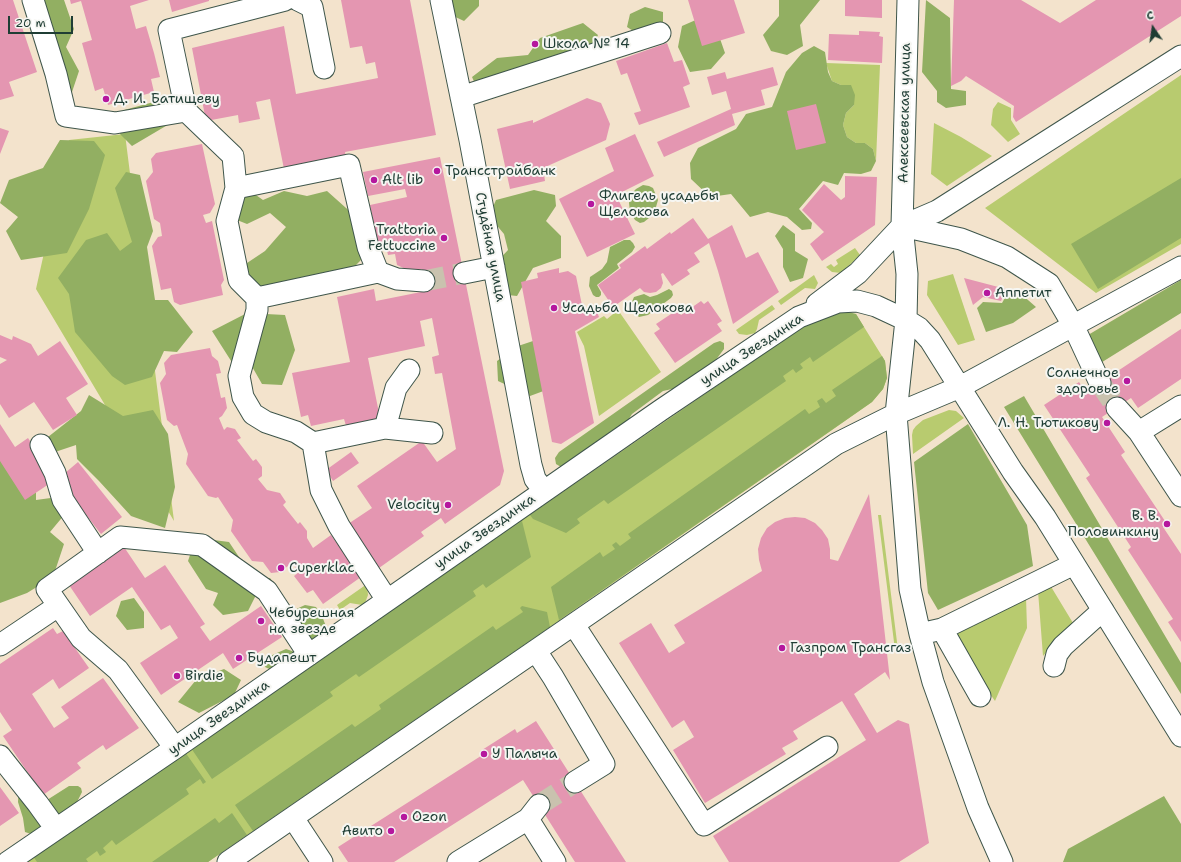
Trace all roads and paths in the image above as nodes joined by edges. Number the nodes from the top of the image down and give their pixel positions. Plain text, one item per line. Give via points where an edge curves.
1 (33, 0) edge
2 (285, 0) edge
3 (298, 0) edge
4 (441, 0) edge
5 (908, 0) edge
6 (660, 33) dead end
7 (1181, 56) edge
8 (324, 68) dead end
9 (461, 97) junction
10 (186, 111) junction
11 (236, 188) junction
12 (902, 226) junction
13 (494, 267) junction
14 (1181, 267) edge
15 (378, 272) junction
16 (464, 273) tunnel mouth
17 (424, 281) tunnel mouth
18 (257, 298) junction
19 (799, 317) junction
20 (906, 320) junction
21 (1073, 325) junction
22 (409, 370) dead end
23 (1100, 382) tunnel mouth
24 (960, 387) junction
25 (1181, 406) edge
26 (1117, 408) tunnel mouth
27 (896, 414) junction
28 (385, 428) junction
29 (1139, 432) junction
30 (432, 434) dead end
31 (313, 443) junction
32 (41, 445) dead end
33 (544, 492) junction
34 (1181, 496) edge
35 (98, 553) junction
36 (1074, 564) junction
37 (387, 600) junction
38 (58, 606) junction
39 (1103, 610) junction
40 (574, 625) junction
41 (942, 628) junction
42 (920, 634) junction
43 (0, 645) edge
44 (536, 651) junction
45 (309, 655) junction
46 (1054, 666) dead end
47 (980, 696) dead end
48 (1179, 728) edge
49 (827, 747) dead end
50 (175, 748) junction
51 (0, 756) edge
52 (575, 782) tunnel mouth
53 (293, 818) junction
54 (56, 829) junction
55 (8, 862) edge
56 (228, 862) edge
57 (322, 862) edge
58 (458, 862) edge
59 (555, 862) edge
60 (1002, 862) edge

1 - 10 street via 66,116 115,123
2 - 10 street via 169,30
3 - 8 street via 312,7
4 - 9 street, Студёная улица
5 - 12 street, Алексеевская улица
6 - 9 street
7 - 12 street via 937,212
9 - 13 street, Студёная улица
10 - 11 street via 233,156
11 - 15 street via 349,165 368,246
11 - 18 street via 227,221 239,280
12 - 19 street via 858,273
12 - 20 street, Алексеевская улица via 907,274
12 - 21 street via 961,239 1007,257 1049,284
13 - 16 street
13 - 33 street, Студёная улица via 531,465 535,479
14 - 21 street
15 - 17 street via 398,279
15 - 18 street
18 - 31 street via 239,376 243,396 253,414 266,422 296,432
19 - 20 street, улица Звездинка via 838,302 857,301 876,306
19 - 33 street, улица Звездинка
20 - 24 street, улица Звездинка via 919,328 930,340
20 - 27 street
21 - 23 street
21 - 24 street
22 - 28 street via 396,388
24 - 27 street
24 - 36 street, улица Звездинка
25 - 29 street
26 - 29 street
27 - 40 street via 836,444
27 - 42 street via 910,589
28 - 30 street
28 - 31 street
29 - 34 street
31 - 37 street via 322,490 339,526
32 - 35 street via 55,473 63,500
33 - 37 street, улица Звездинка
35 - 38 street via 47,589
35 - 45 street via 120,537 202,546 267,591
36 - 39 street, улица Звездинка
36 - 41 street
37 - 45 street, улица Звездинка
38 - 43 street
38 - 50 street via 81,638 118,670
39 - 46 street via 1063,646 1057,654
39 - 48 street, улица Звездинка
40 - 44 street
40 - 49 street via 704,825
41 - 42 street
41 - 47 street
42 - 60 street via 951,734 978,808
44 - 52 street via 604,764
44 - 53 street
45 - 50 street, улица Звездинка
50 - 54 street, улица Звездинка
51 - 54 street
53 - 56 street
53 - 57 street
54 - 55 street, улица Звездинка
58 - 59 street via 533,812

